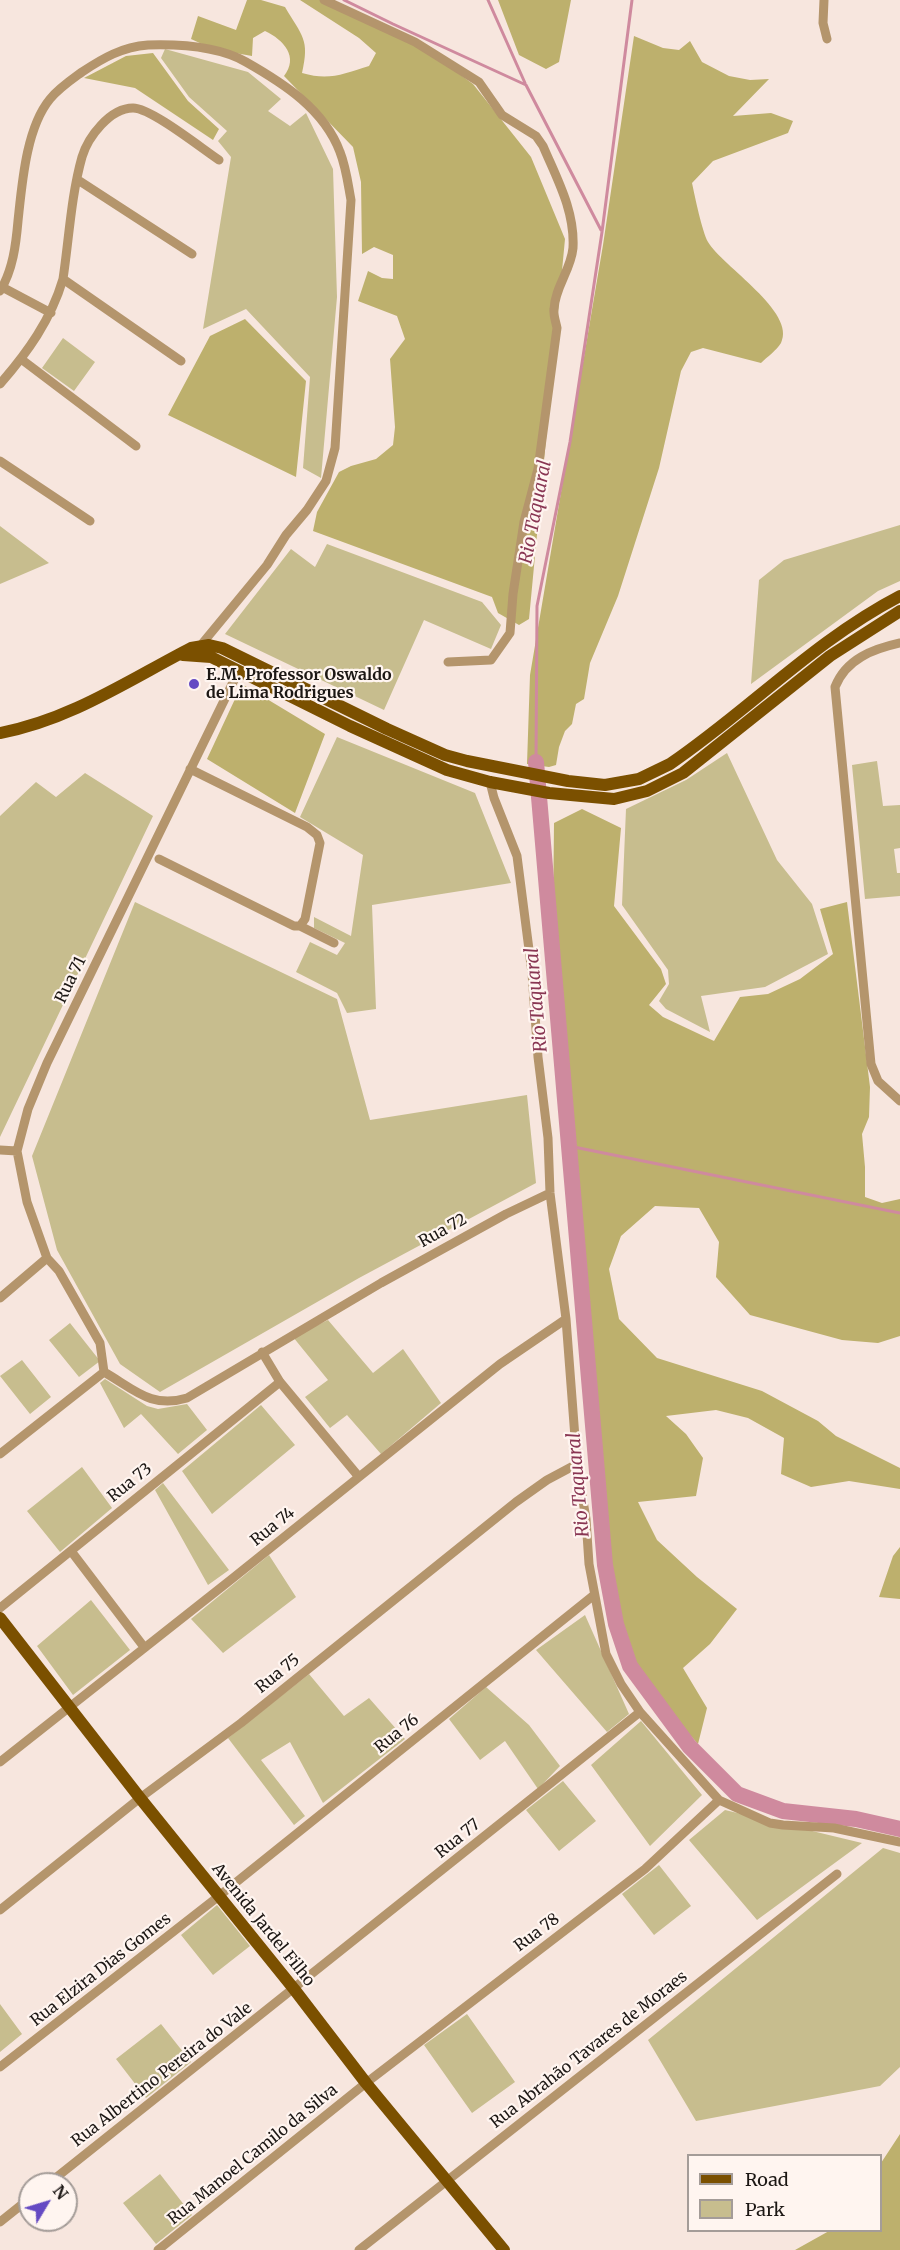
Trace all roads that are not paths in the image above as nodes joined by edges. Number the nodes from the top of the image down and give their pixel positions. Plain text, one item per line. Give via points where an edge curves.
1 (324, 0) edge
2 (824, 0) edge
3 (827, 39) dead end
4 (219, 160) dead end
5 (78, 180) junction
6 (192, 254) dead end
7 (63, 279) junction
8 (1, 289) edge
9 (51, 313) junction
10 (21, 359) junction
11 (181, 361) dead end
12 (0, 384) edge
13 (136, 446) dead end
14 (0, 461) edge
15 (90, 521) dead end
16 (900, 596) edge
17 (900, 611) edge
18 (900, 643) edge
19 (201, 645) junction
20 (178, 655) junction
21 (448, 662) dead end
22 (239, 670) junction
23 (0, 733) edge
24 (190, 769) junction
25 (490, 782) junction
26 (159, 859) dead end
27 (300, 926) junction
28 (334, 943) dead end
29 (900, 1101) edge
30 (0, 1150) edge
31 (17, 1151) junction
32 (550, 1193) junction
33 (47, 1258) junction
34 (0, 1298) edge
35 (566, 1319) junction
36 (262, 1352) junction
37 (104, 1372) junction
38 (280, 1382) junction
39 (0, 1455) edge
40 (576, 1464) junction
41 (359, 1477) junction
42 (71, 1551) junction
43 (594, 1595) junction
44 (0, 1608) edge
45 (0, 1618) edge
46 (144, 1647) junction
47 (69, 1707) junction
48 (640, 1712) junction
49 (0, 1762) edge
50 (140, 1798) junction
51 (719, 1800) junction
52 (900, 1842) edge
53 (837, 1874) dead end
54 (219, 1896) junction
55 (0, 1910) edge
56 (294, 1989) junction
57 (0, 2067) edge
58 (366, 2083) junction
59 (63, 2172) edge
60 (448, 2180) junction
61 (18, 2208) edge
62 (0, 2222) edge
63 (158, 2250) edge
64 (359, 2250) edge
65 (504, 2250) edge

1 - 21 street via 415,42 479,82 502,115 540,141 571,217 573,248 553,310 557,328 537,469 519,553 510,633 491,660
2 - 3 street
4 - 5 street via 157,118 134,108 112,115 99,127 83,155
5 - 6 street
5 - 7 street
7 - 9 street
7 - 11 street
8 - 9 street
8 - 19 street via 15,248 28,152 42,114 62,87 116,52 160,45 202,48 242,60 301,98 331,134 345,169 351,200 333,455 326,481 307,510
9 - 10 street
10 - 12 street
10 - 13 street
14 - 15 street
16 - 19 main road via 837,634 682,756 649,776 605,785 467,761 425,747 222,648
17 - 25 main road via 830,656 666,783 614,798 549,793
18 - 29 street via 872,651 849,665 835,687 871,1064 878,1081
19 - 20 main road
20 - 22 main road via 206,655
20 - 23 main road via 67,714
22 - 24 street, Rua 71
22 - 25 main road via 415,757
24 - 27 street via 317,835 320,843 305,919
24 - 31 street, Rua 71 via 47,1064 28,1108
25 - 32 street via 517,856 532,973
26 - 27 street
27 - 28 street
30 - 31 street
31 - 33 street, Rua 71 via 27,1202
32 - 35 street
32 - 36 street, Rua 72 via 445,1247
33 - 34 street
33 - 37 street, Rua 71 via 64,1278 100,1343
35 - 40 street
35 - 41 street, Rua 74 via 500,1364
36 - 37 street, Rua 72 via 176,1401 153,1401
36 - 38 street
37 - 39 street
38 - 41 street
38 - 42 street, Rua 73
40 - 43 street
40 - 50 street, Rua 75 via 516,1502 241,1723
41 - 46 street, Rua 74
42 - 44 street, Rua 73
42 - 46 street
43 - 48 street via 606,1654
43 - 54 street, Rua 76
45 - 47 main road, Avenida Jardel Filho
46 - 47 street, Rua 74
47 - 49 street, Rua 74
47 - 50 main road, Avenida Jardel Filho
48 - 51 street
48 - 56 street, Rua 77
50 - 54 main road, Avenida Jardel Filho
50 - 55 street, Rua 75
51 - 52 street via 776,1824 834,1828
51 - 58 street, Rua 78 via 645,1869
53 - 60 street, Rua Abrahão Tavares de Moraes
54 - 56 main road, Avenida Jardel Filho
54 - 57 street, Rua Elzira Dias Gomes
56 - 58 main road, Avenida Jardel Filho
56 - 59 street, Rua Albertino Pereira do Vale
58 - 60 main road, Avenida Jardel Filho
58 - 63 street, Rua Manoel Camilo da Silva
60 - 64 street, Rua Abrahão Tavares de Moraes
60 - 65 main road, Avenida Jardel Filho
61 - 62 street

